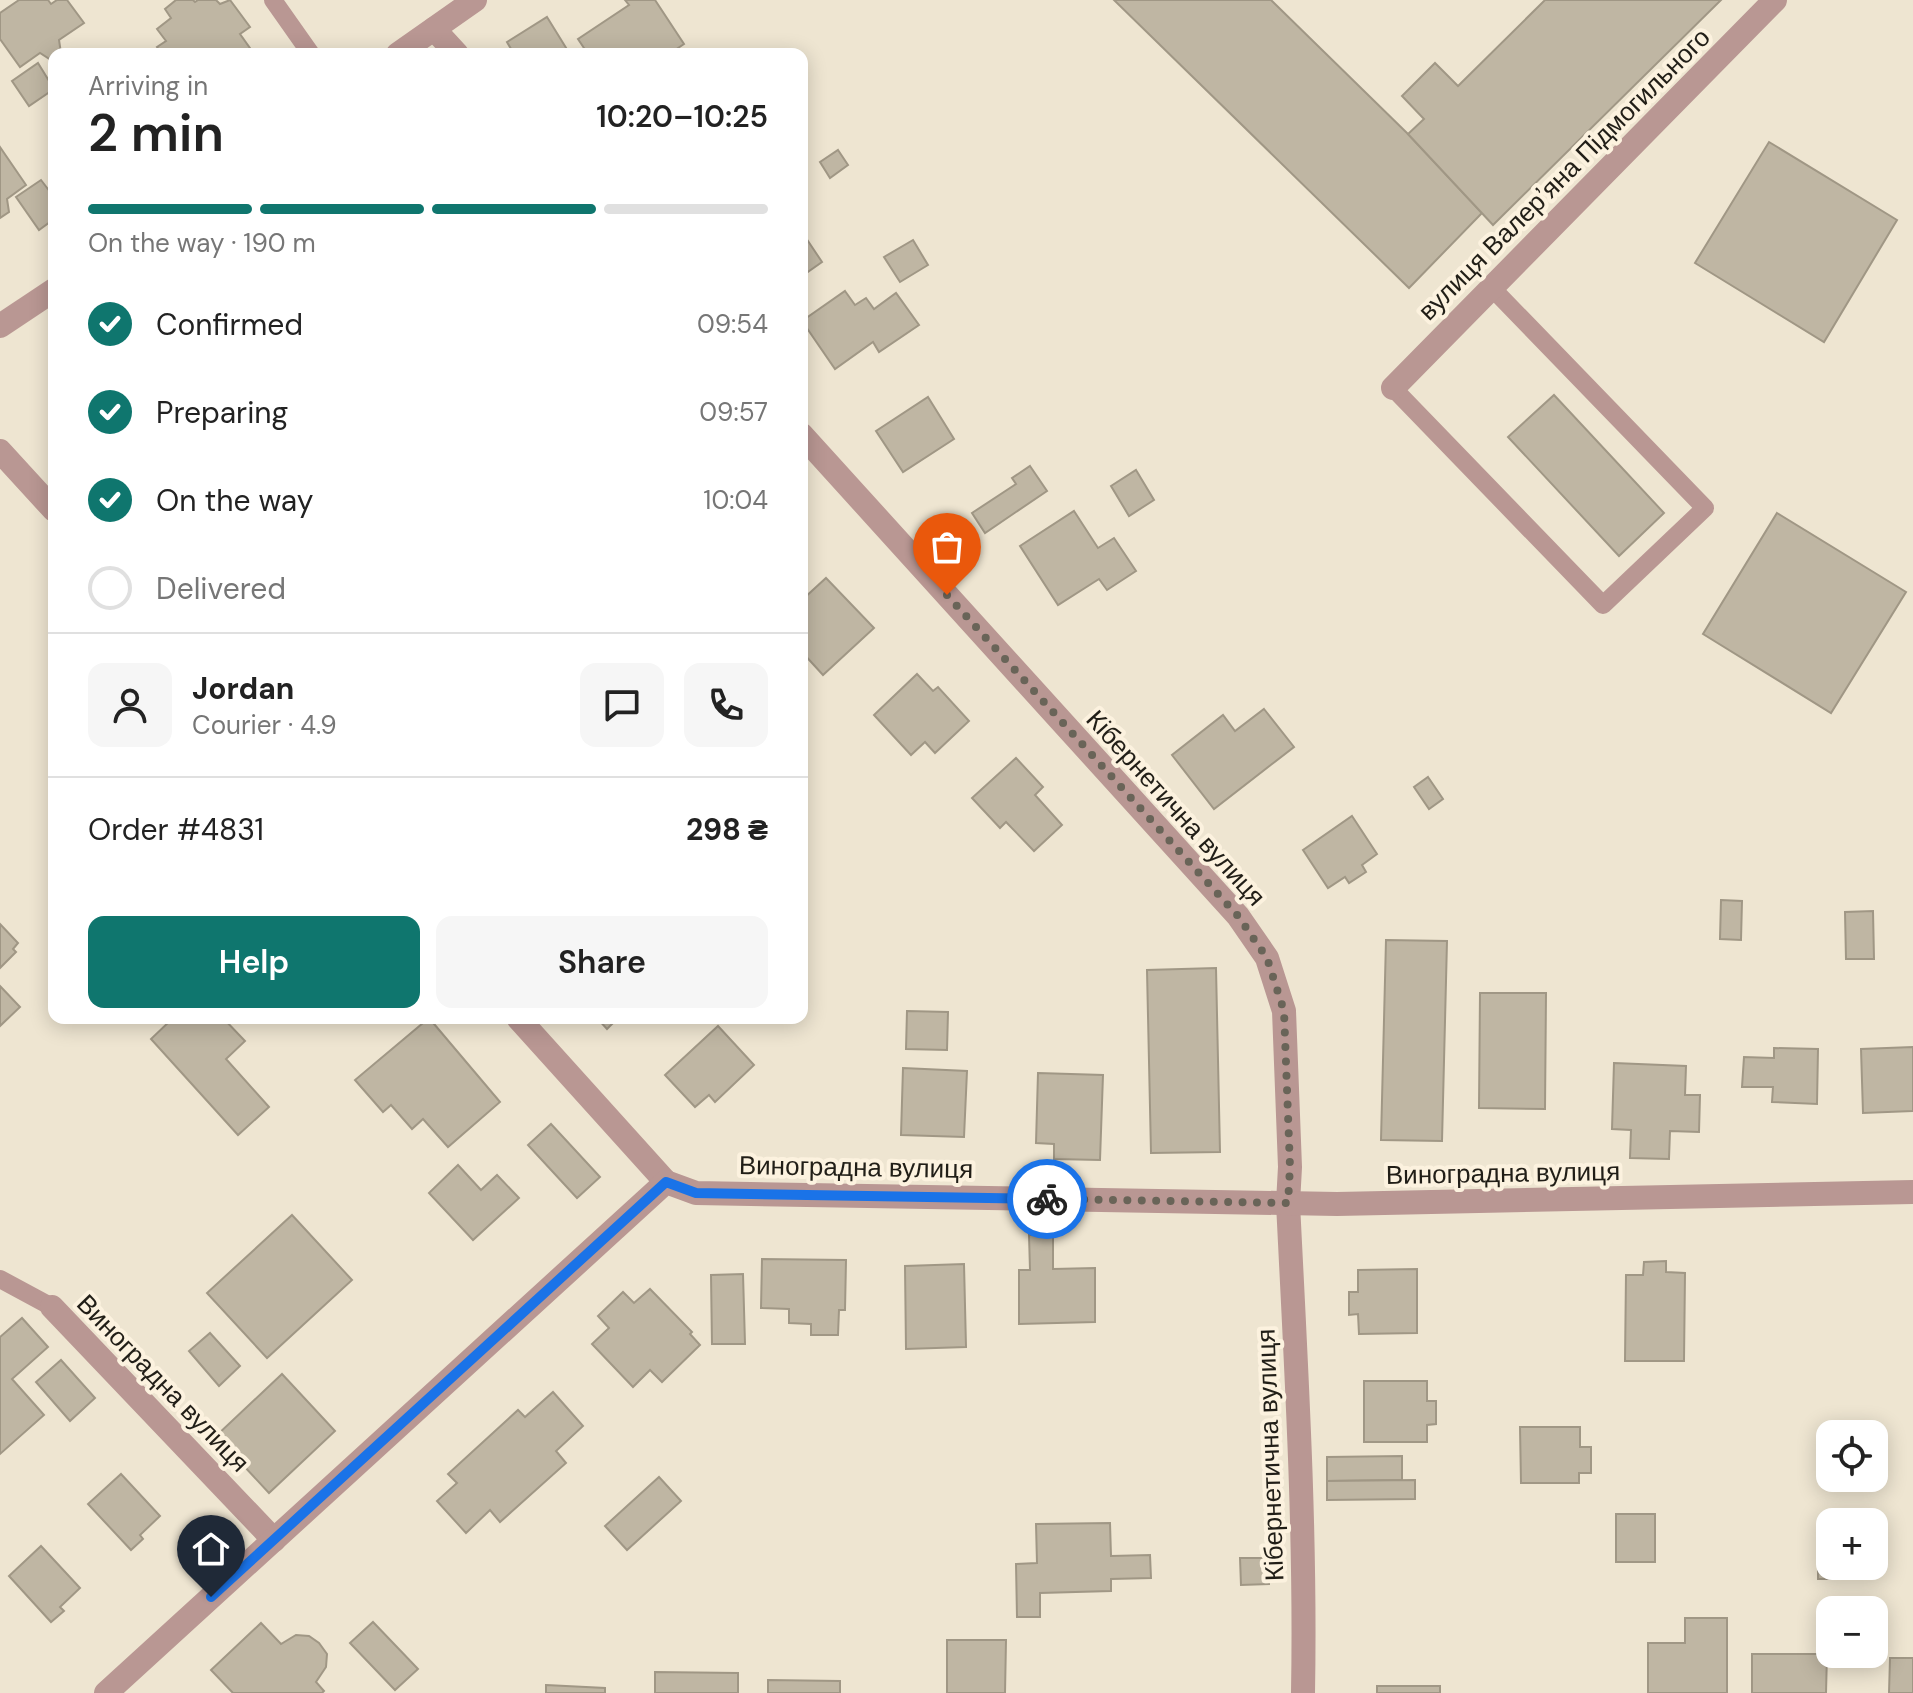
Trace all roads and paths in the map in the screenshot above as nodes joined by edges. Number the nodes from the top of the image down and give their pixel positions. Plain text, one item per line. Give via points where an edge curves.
1 (273, 0) edge
2 (475, 0) edge
3 (1775, 0) edge
4 (434, 29) junction
5 (307, 48) edge
6 (407, 48) edge
7 (451, 48) edge
8 (1492, 288) junction
9 (48, 294) edge
10 (0, 326) edge
11 (1393, 388) joint
12 (808, 442) edge
13 (0, 451) edge
14 (48, 503) edge
15 (523, 1024) edge
16 (666, 1182) junction
17 (1913, 1192) edge
18 (1288, 1203) junction
19 (0, 1279) edge
20 (52, 1307) joint
21 (274, 1540) junction
22 (106, 1693) edge
23 (1303, 1693) edge

1 - 5 lane
2 - 4 street
3 - 8 street, вулиця Валерʼяна Підмогильного
4 - 6 street
4 - 7 street
8 - 11 street, вулиця Валерʼяна Підмогильного
8 - 11 lane via 1705,508 1603,605
9 - 10 street
12 - 18 street, Кібернетична вулиця via 1238,916 1267,958 1284,1011
13 - 14 street
15 - 16 street
16 - 18 street, Виноградна вулиця via 696,1193
16 - 21 street
17 - 18 street, Виноградна вулиця
18 - 23 street, Кібернетична вулиця via 1300,1451
19 - 20 lane, Виноградна вулиця
20 - 21 street, Виноградна вулиця
21 - 22 street

